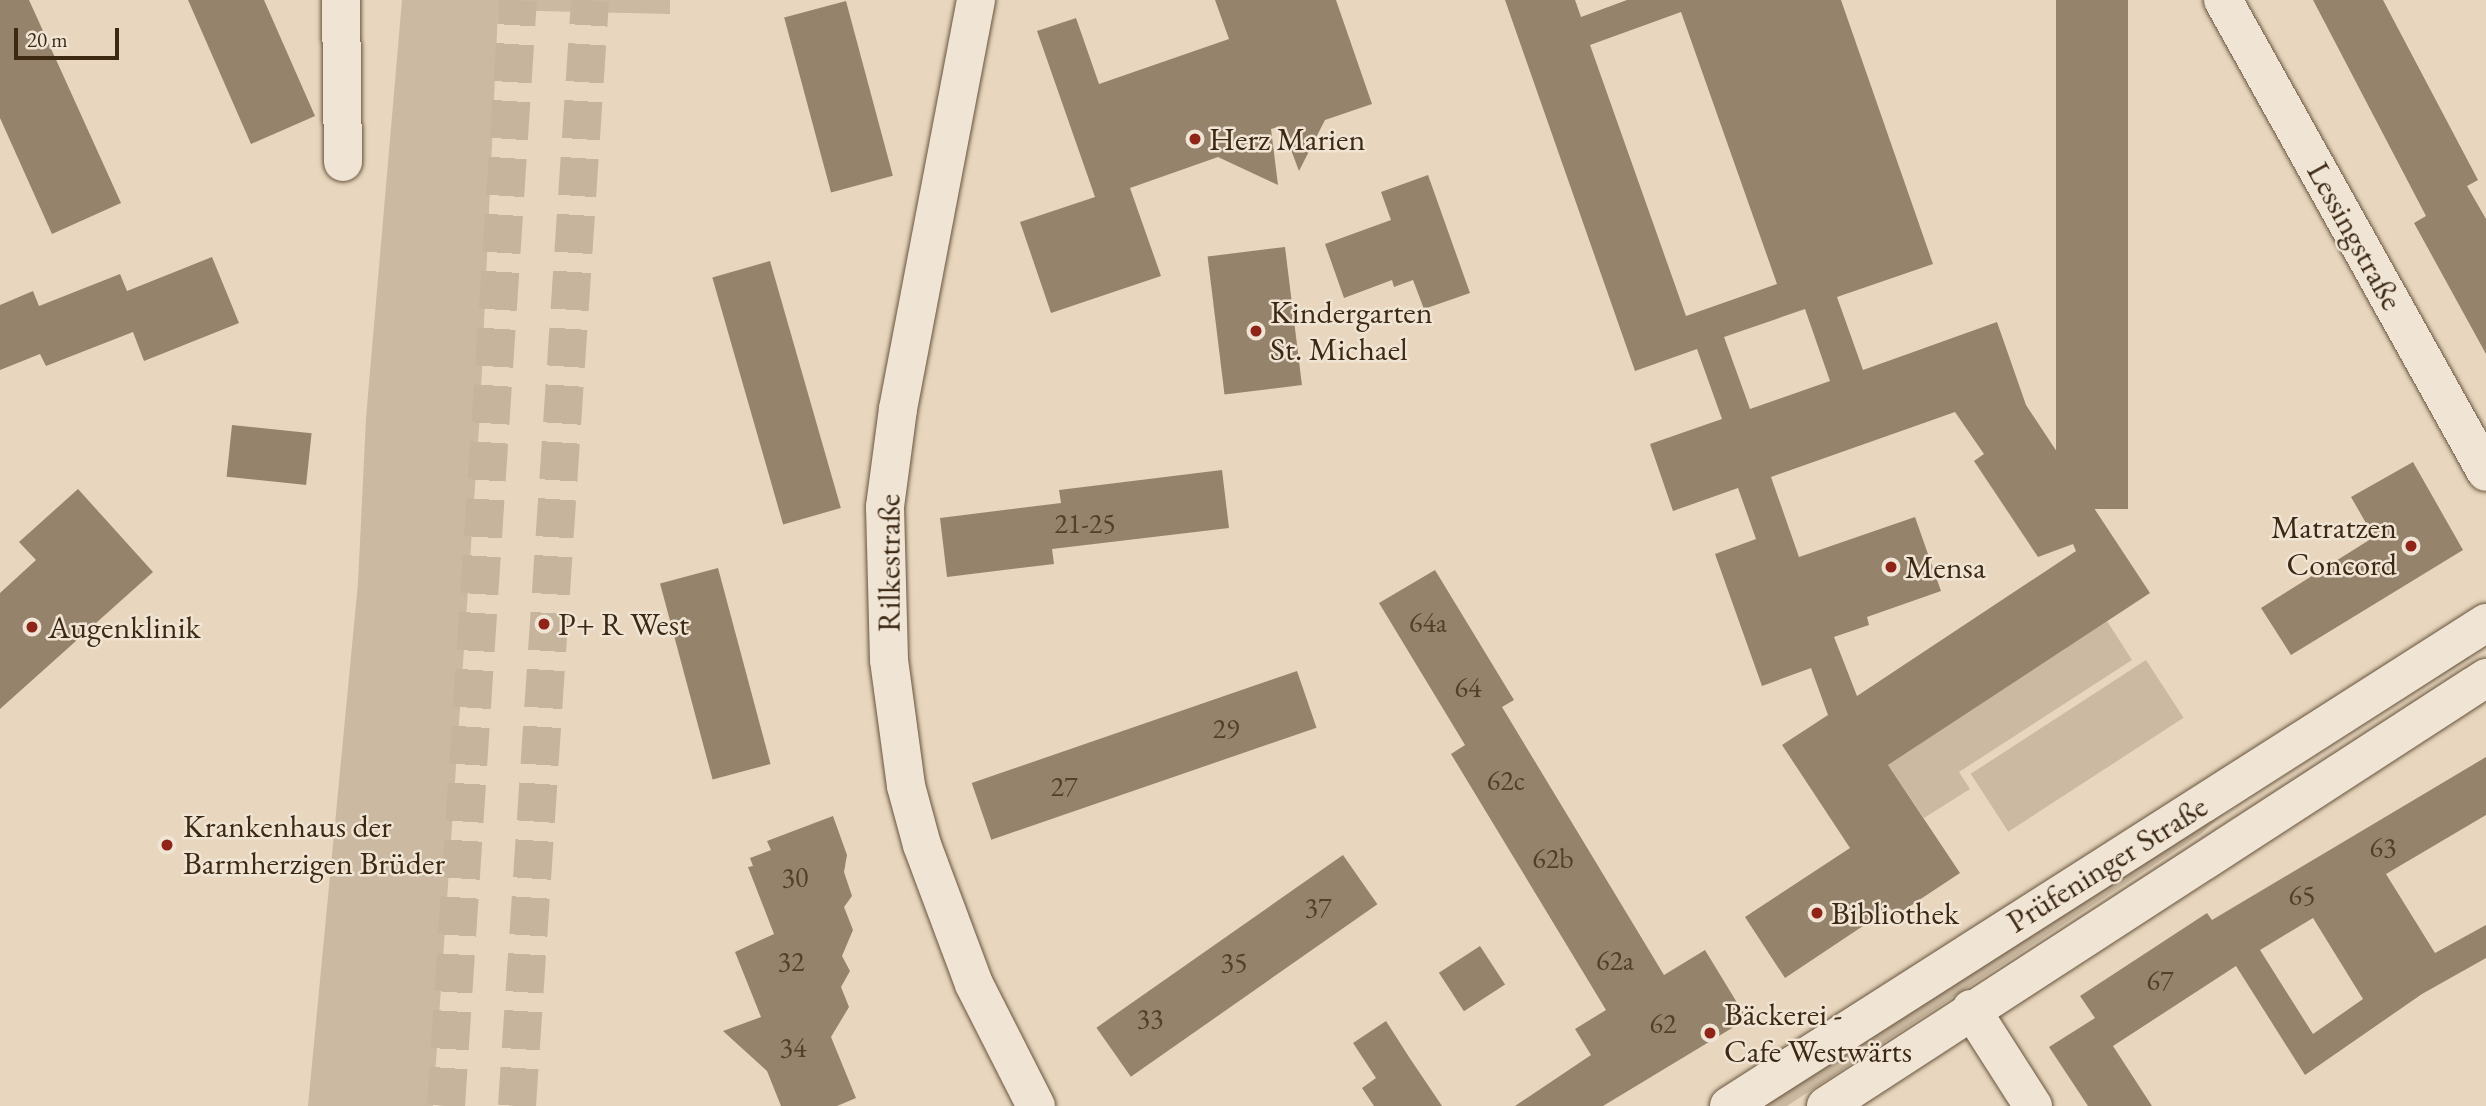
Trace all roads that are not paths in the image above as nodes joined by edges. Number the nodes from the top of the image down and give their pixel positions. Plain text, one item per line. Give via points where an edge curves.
1 (341, 0) edge
2 (976, 0) edge
3 (2223, 0) edge
4 (343, 162) dead end
5 (2486, 472) edge
6 (2486, 623) edge
7 (2486, 678) edge
8 (1971, 1009) junction
9 (1035, 1106) edge
10 (1729, 1106) edge
11 (1826, 1106) edge
12 (2033, 1106) edge

1 - 4 street
2 - 9 street, Rilkestraße via 898,409 885,507 888,647 906,786 922,845 974,984
3 - 5 street, Lessingstraße
6 - 10 street, Prüfeninger Straße
7 - 8 street, Prüfeninger Straße
8 - 11 street, Prüfeninger Straße
8 - 12 street

